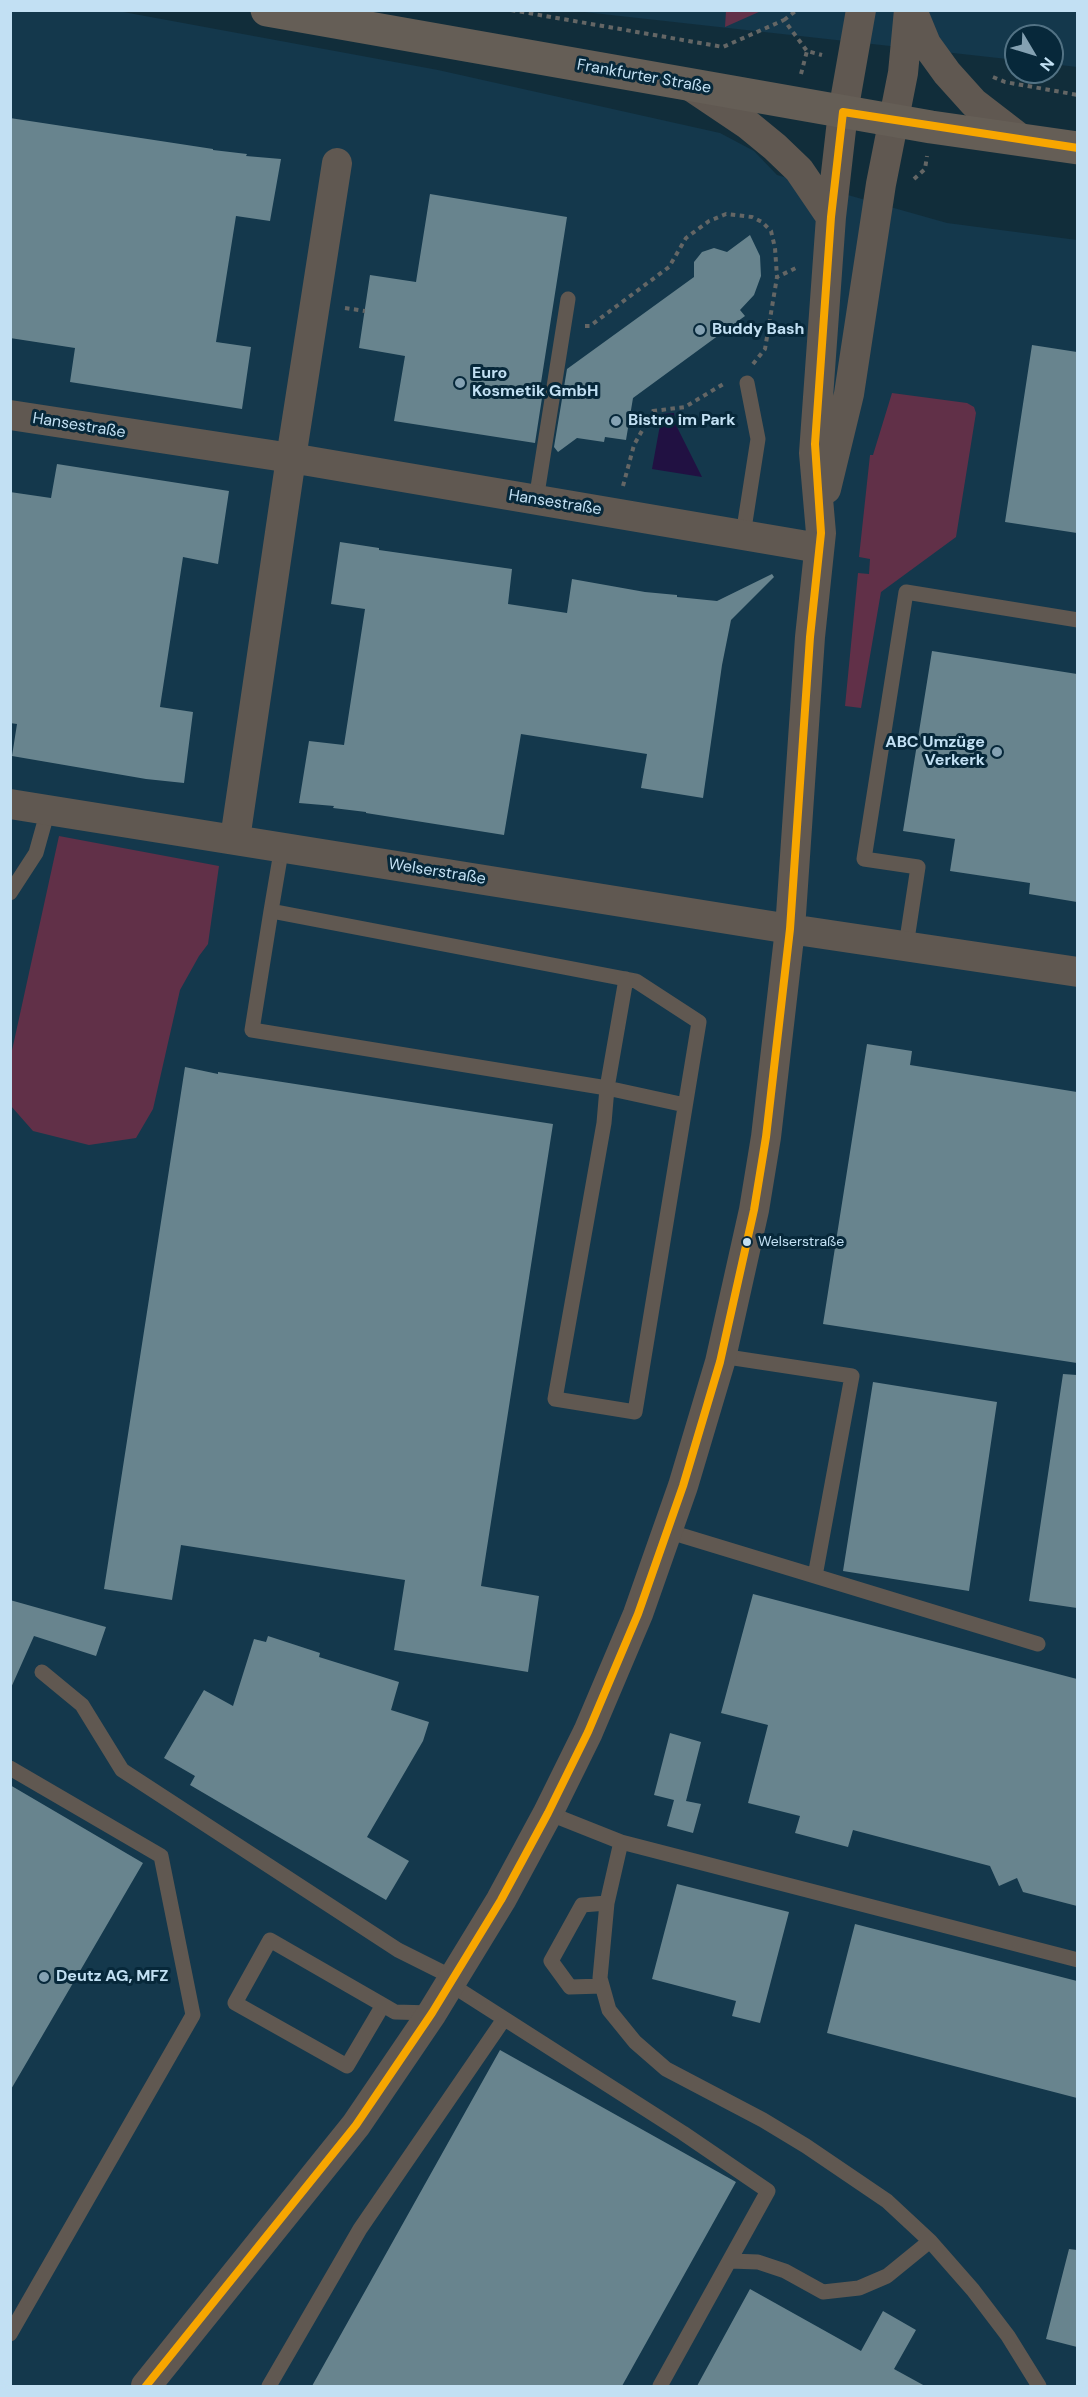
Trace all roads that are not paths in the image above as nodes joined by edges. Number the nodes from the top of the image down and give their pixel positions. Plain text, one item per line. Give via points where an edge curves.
1 (267, 10) edge
2 (861, 10) edge
3 (911, 10) edge
4 (689, 85) junction
5 (843, 112) junction
6 (893, 120) junction
7 (1022, 140) junction
8 (1077, 148) edge
9 (337, 163) dead end
10 (831, 217) junction
11 (568, 299) dead end
12 (740, 381) road end
13 (10, 415) edge
14 (291, 458) junction
15 (536, 500) junction
16 (820, 510) junction
17 (743, 535) junction
18 (819, 548) junction
19 (1077, 620) edge
20 (10, 804) edge
21 (48, 810) junction
22 (235, 839) junction
23 (282, 846) junction
24 (13, 884) edge
25 (271, 911) junction
26 (790, 928) junction
27 (906, 946) junction
28 (1077, 972) edge
29 (626, 979) junction
30 (607, 1088) junction
31 (685, 1105) junction
32 (721, 1356) junction
33 (667, 1531) junction
34 (815, 1576) junction
35 (1038, 1644) dead end
36 (42, 1672) dead end
37 (10, 1768) edge
38 (548, 1813) junction
39 (621, 1842) junction
40 (607, 1903) junction
41 (1077, 1960) edge
42 (452, 1981) junction
43 (602, 1986) junction
44 (382, 2005) junction
45 (432, 2013) junction
46 (504, 2019) junction
47 (930, 2241) junction
48 (730, 2261) junction
49 (10, 2334) edge
50 (146, 2386) edge
51 (269, 2386) edge
52 (660, 2386) edge
53 (1039, 2386) edge

1 - 4 main road, Frankfurter Straße
2 - 5 street
3 - 6 street
3 - 7 street, Frankfurter Straße via 926,44 947,72 974,103
4 - 5 main road, Frankfurter Straße
4 - 10 street via 775,147 799,170
5 - 6 main road, Frankfurter Straße
5 - 10 street
6 - 7 main road, Frankfurter Straße
6 - 16 street via 849,394
7 - 8 main road, Frankfurter Straße
9 - 14 street
10 - 16 street via 815,444
11 - 15 lane
12 - 17 lane via 758,439
13 - 14 street, Hansestraße
14 - 15 street, Hansestraße
14 - 22 street
15 - 17 street, Hansestraße
16 - 18 street
17 - 18 street, Hansestraße
18 - 26 street
19 - 27 lane via 906,592 864,859 918,867
20 - 21 street, Welserstraße
21 - 22 street, Welserstraße
21 - 24 lane via 36,853
22 - 23 street, Welserstraße
23 - 25 lane
23 - 26 street, Welserstraße
25 - 29 lane
25 - 30 lane via 252,1030
26 - 27 street, Welserstraße
26 - 32 street via 758,1189
27 - 28 street, Welserstraße
29 - 30 lane
29 - 31 lane via 636,981 699,1022
30 - 31 lane
30 - 31 lane via 555,1399 635,1412
32 - 33 street
32 - 34 lane via 852,1376
33 - 34 lane
33 - 38 street via 588,1731
34 - 35 lane
36 - 42 lane via 82,1705 122,1770
37 - 49 lane via 161,1856 193,2015
38 - 39 lane
38 - 42 street
39 - 40 lane
39 - 41 lane
40 - 43 lane
40 - 43 lane via 582,1905 551,1961 570,1987
42 - 45 street
42 - 46 lane
43 - 47 lane via 609,2010 635,2042 666,2069 806,2146 887,2201
44 - 44 lane via 347,2066 236,2003 270,1940
44 - 45 lane via 395,2012
45 - 50 street via 356,2125
46 - 48 lane via 768,2191
46 - 51 lane via 360,2229
47 - 48 lane via 887,2276 859,2288 822,2292 758,2262
47 - 53 lane via 1008,2336
48 - 52 lane

